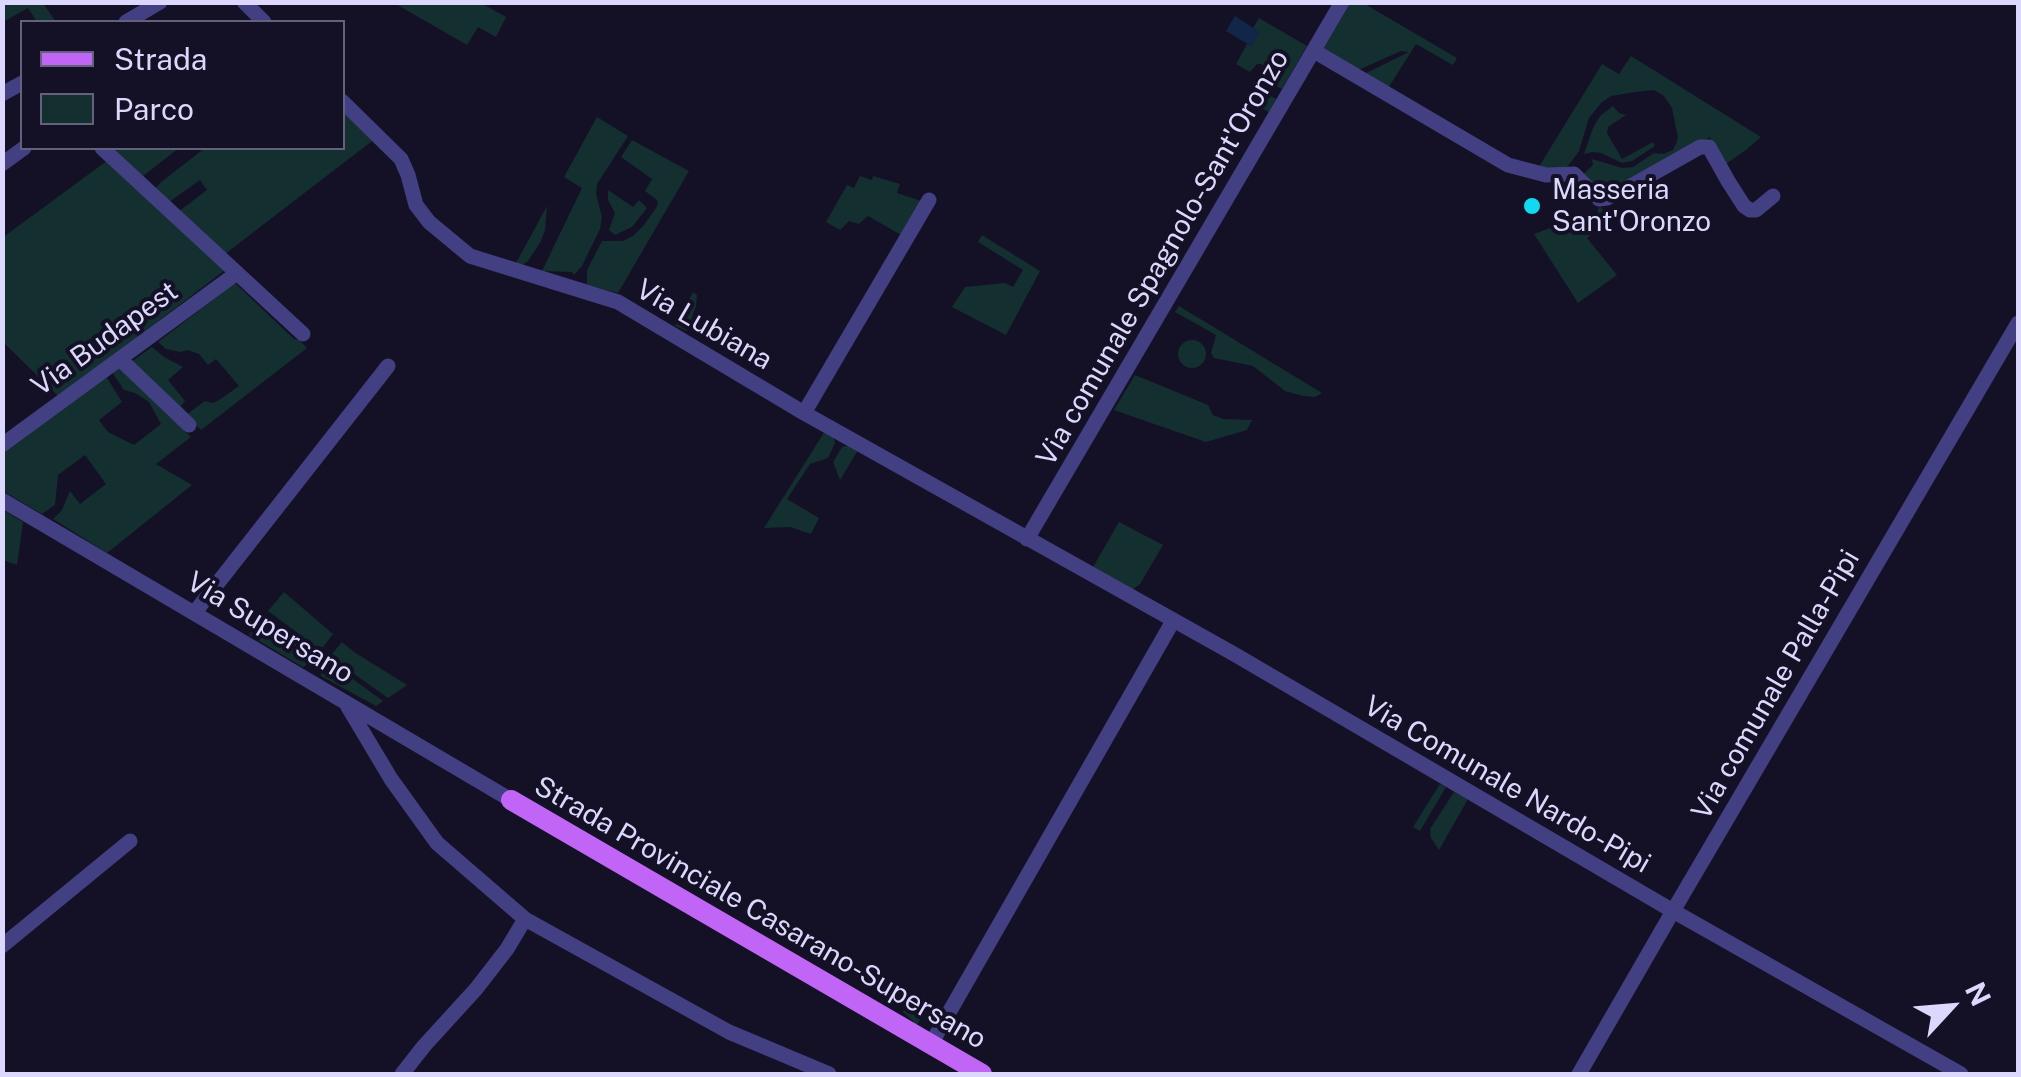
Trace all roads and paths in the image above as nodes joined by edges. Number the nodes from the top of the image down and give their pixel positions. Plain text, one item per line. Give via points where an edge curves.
1 (160, 2) edge
2 (244, 2) edge
3 (1342, 2) edge
4 (129, 20) edge
5 (262, 20) edge
6 (1314, 51) junction
7 (345, 103) edge
8 (104, 150) edge
9 (1773, 196) dead end
10 (929, 200) dead end
11 (237, 273) junction
12 (2018, 323) edge
13 (303, 334) dead end
14 (121, 360) junction
15 (388, 366) dead end
16 (804, 413) junction
17 (189, 426) dead end
18 (2, 445) edge
19 (2, 500) edge
20 (1027, 540) junction
21 (195, 612) junction
22 (1172, 621) junction
23 (346, 703) junction
24 (510, 800) joint
25 (130, 842) dead end
26 (1672, 910) junction
27 (525, 919) junction
28 (2, 946) edge
29 (931, 1044) junction
30 (402, 1074) edge
31 (829, 1074) edge
32 (982, 1074) edge
33 (1579, 1074) edge
34 (1961, 1074) edge

1 - 4 street
2 - 5 street
3 - 6 street, Via comunale Spagnolo-Sant'Oronzo
6 - 9 street via 1508,165 1574,174 1599,199 1700,147 1709,147 1744,206 1756,210
6 - 20 street, Via comunale Spagnolo-Sant'Oronzo
7 - 16 street, Via Lubiana via 401,159 428,222 470,256 618,302
8 - 11 street
10 - 16 street
11 - 13 street
11 - 14 street, Via Budapest
12 - 26 street, Via comunale Palla-Pipi
14 - 17 street
14 - 18 street, Via Budapest
15 - 21 street
16 - 20 street, Via Lubiana
19 - 21 street, Via Supersano
20 - 22 street, Via Comunale Nardo-Pipi
21 - 23 street, Via Supersano
22 - 26 street, Via Comunale Nardo-Pipi
22 - 29 street
23 - 24 street, Via Supersano
23 - 27 street via 436,843
24 - 29 main road, Strada Provinciale Casarano-Supersano
25 - 28 street
26 - 33 street, Via comunale Palla-Pipi
26 - 34 street, Via Comunale Nardo-Pipi
27 - 30 street via 476,989
27 - 31 street via 728,1032
29 - 32 main road, Strada Provinciale Casarano-Supersano

